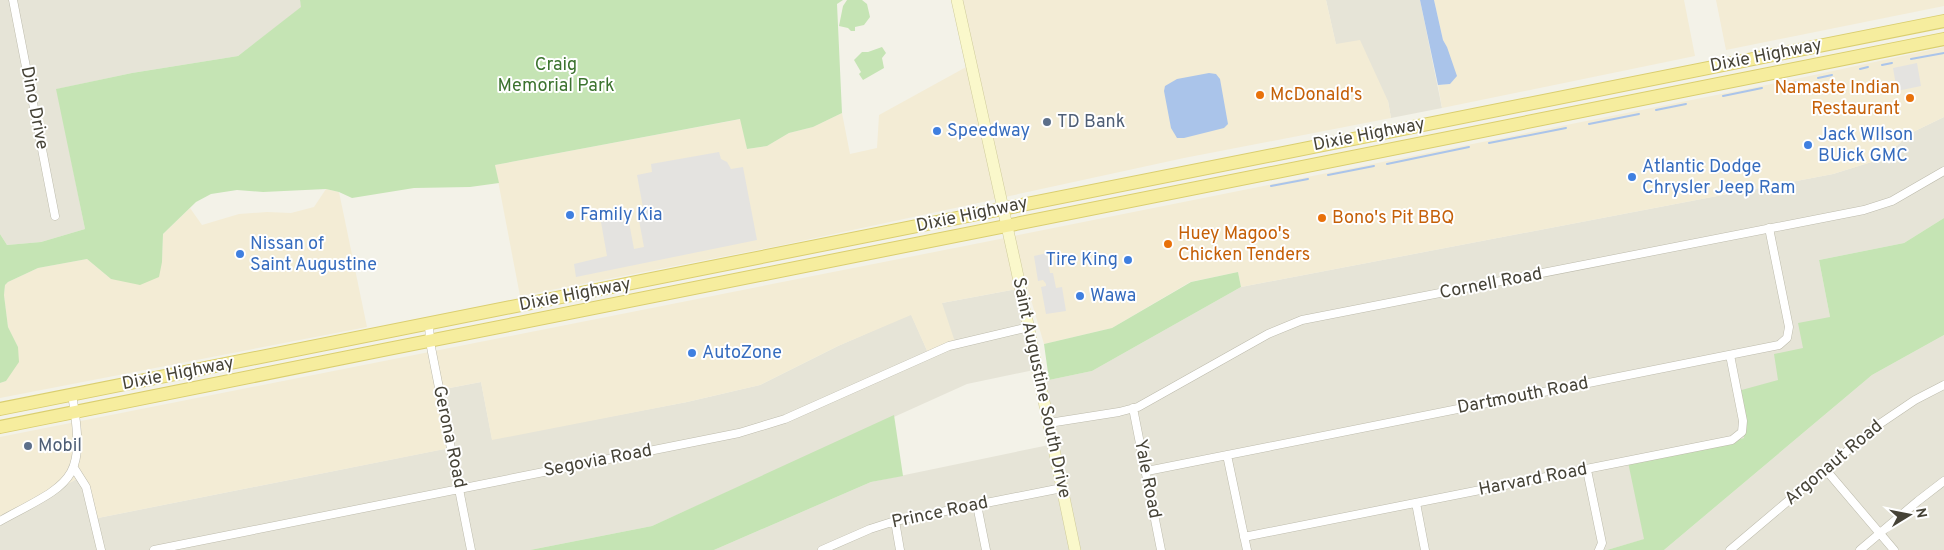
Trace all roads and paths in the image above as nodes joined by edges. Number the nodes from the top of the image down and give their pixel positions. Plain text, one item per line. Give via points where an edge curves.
1 (13, 0) edge
2 (957, 0) edge
3 (1944, 21) edge
4 (1944, 39) edge
5 (1801, 50) junction
6 (1805, 66) junction
7 (1631, 83) junction
8 (1634, 101) junction
9 (1313, 147) junction
10 (1316, 164) junction
11 (1944, 171) edge
12 (1003, 209) junction
13 (55, 216) dead end
14 (1007, 225) junction
15 (1769, 228) junction
16 (702, 270) junction
17 (705, 286) junction
18 (429, 324) junction
19 (1029, 327) junction
20 (430, 342) junction
21 (1730, 355) junction
22 (255, 359) junction
23 (257, 374) junction
24 (1944, 385) edge
25 (72, 395) junction
26 (1133, 408) junction
27 (0, 409) edge
28 (75, 412) junction
29 (1049, 423) junction
30 (0, 427) edge
31 (1227, 456) junction
32 (74, 468) junction
33 (1588, 470) junction
34 (1826, 470) junction
35 (1147, 471) junction
36 (1944, 481) edge
37 (460, 488) junction
38 (1062, 488) junction
39 (1416, 503) junction
40 (977, 505) junction
41 (0, 520) edge
42 (894, 521) junction
43 (1880, 533) junction
44 (1244, 537) junction
45 (100, 550) edge
46 (154, 550) edge
47 (471, 550) edge
48 (822, 550) edge
49 (900, 550) edge
50 (986, 550) edge
51 (1075, 550) edge
52 (1162, 550) edge
53 (1247, 550) edge
54 (1424, 550) edge
55 (1599, 550) edge
56 (1730, 550) edge
57 (1860, 550) edge
58 (1894, 550) edge

1 - 13 street, Dino Drive
2 - 12 street, Saint Augustine South Drive
3 - 5 main road, Dixie Highway
4 - 6 main road, Dixie Highway
5 - 6 main road
5 - 7 main road, Dixie Highway
6 - 8 main road, Dixie Highway
7 - 8 street
7 - 9 main road, Dixie Highway
8 - 10 main road, Dixie Highway
9 - 10 street
9 - 12 main road, Dixie Highway
10 - 14 main road, Dixie Highway
11 - 15 street, Cornell Road via 1906,194 1878,206
12 - 14 street, Saint Augustine South Drive
12 - 16 main road, Dixie Highway
14 - 17 main road, Dixie Highway
14 - 19 street, Saint Augustine South Drive
15 - 21 street, Dartmouth Road via 1789,333 1778,345
15 - 26 street, Cornell Road via 1302,320 1268,334 1150,402
16 - 17 main road
16 - 18 main road, Dixie Highway
17 - 20 main road, Dixie Highway
18 - 20 street, Gerona Road
18 - 22 main road, Dixie Highway
19 - 29 street, Saint Augustine South Drive
19 - 37 street, Segovia Road via 950,346 762,427
20 - 23 main road, Dixie Highway
20 - 37 street, Gerona Road
21 - 31 street, Dartmouth Road
21 - 33 street, Harvard Road via 1744,421 1739,436
22 - 23 main road
22 - 25 main road, Dixie Highway
23 - 28 main road, Dixie Highway
24 - 34 street, Argonaut Road via 1885,420
25 - 27 main road, Dixie Highway
25 - 28 street
26 - 29 street, Cornell Road
26 - 35 street, Yale Road
28 - 30 main road, Dixie Highway
28 - 32 street via 78,444
29 - 38 street, Saint Augustine South Drive
31 - 35 street, Dartmouth Road
31 - 44 street
32 - 41 street via 56,489
32 - 45 street via 86,487
33 - 39 street, Harvard Road
33 - 55 street via 1602,543
34 - 43 street
34 - 56 street, Argonaut Road
35 - 52 street, Yale Road
36 - 43 street
37 - 46 street, Segovia Road
37 - 47 street, Gerona Road
38 - 40 street, Prince Road
38 - 51 street, Saint Augustine South Drive
39 - 44 street, Harvard Road
39 - 54 street
40 - 42 street, Prince Road
40 - 50 street
42 - 48 street, Prince Road
42 - 49 street
43 - 57 street
43 - 58 street
44 - 53 street

